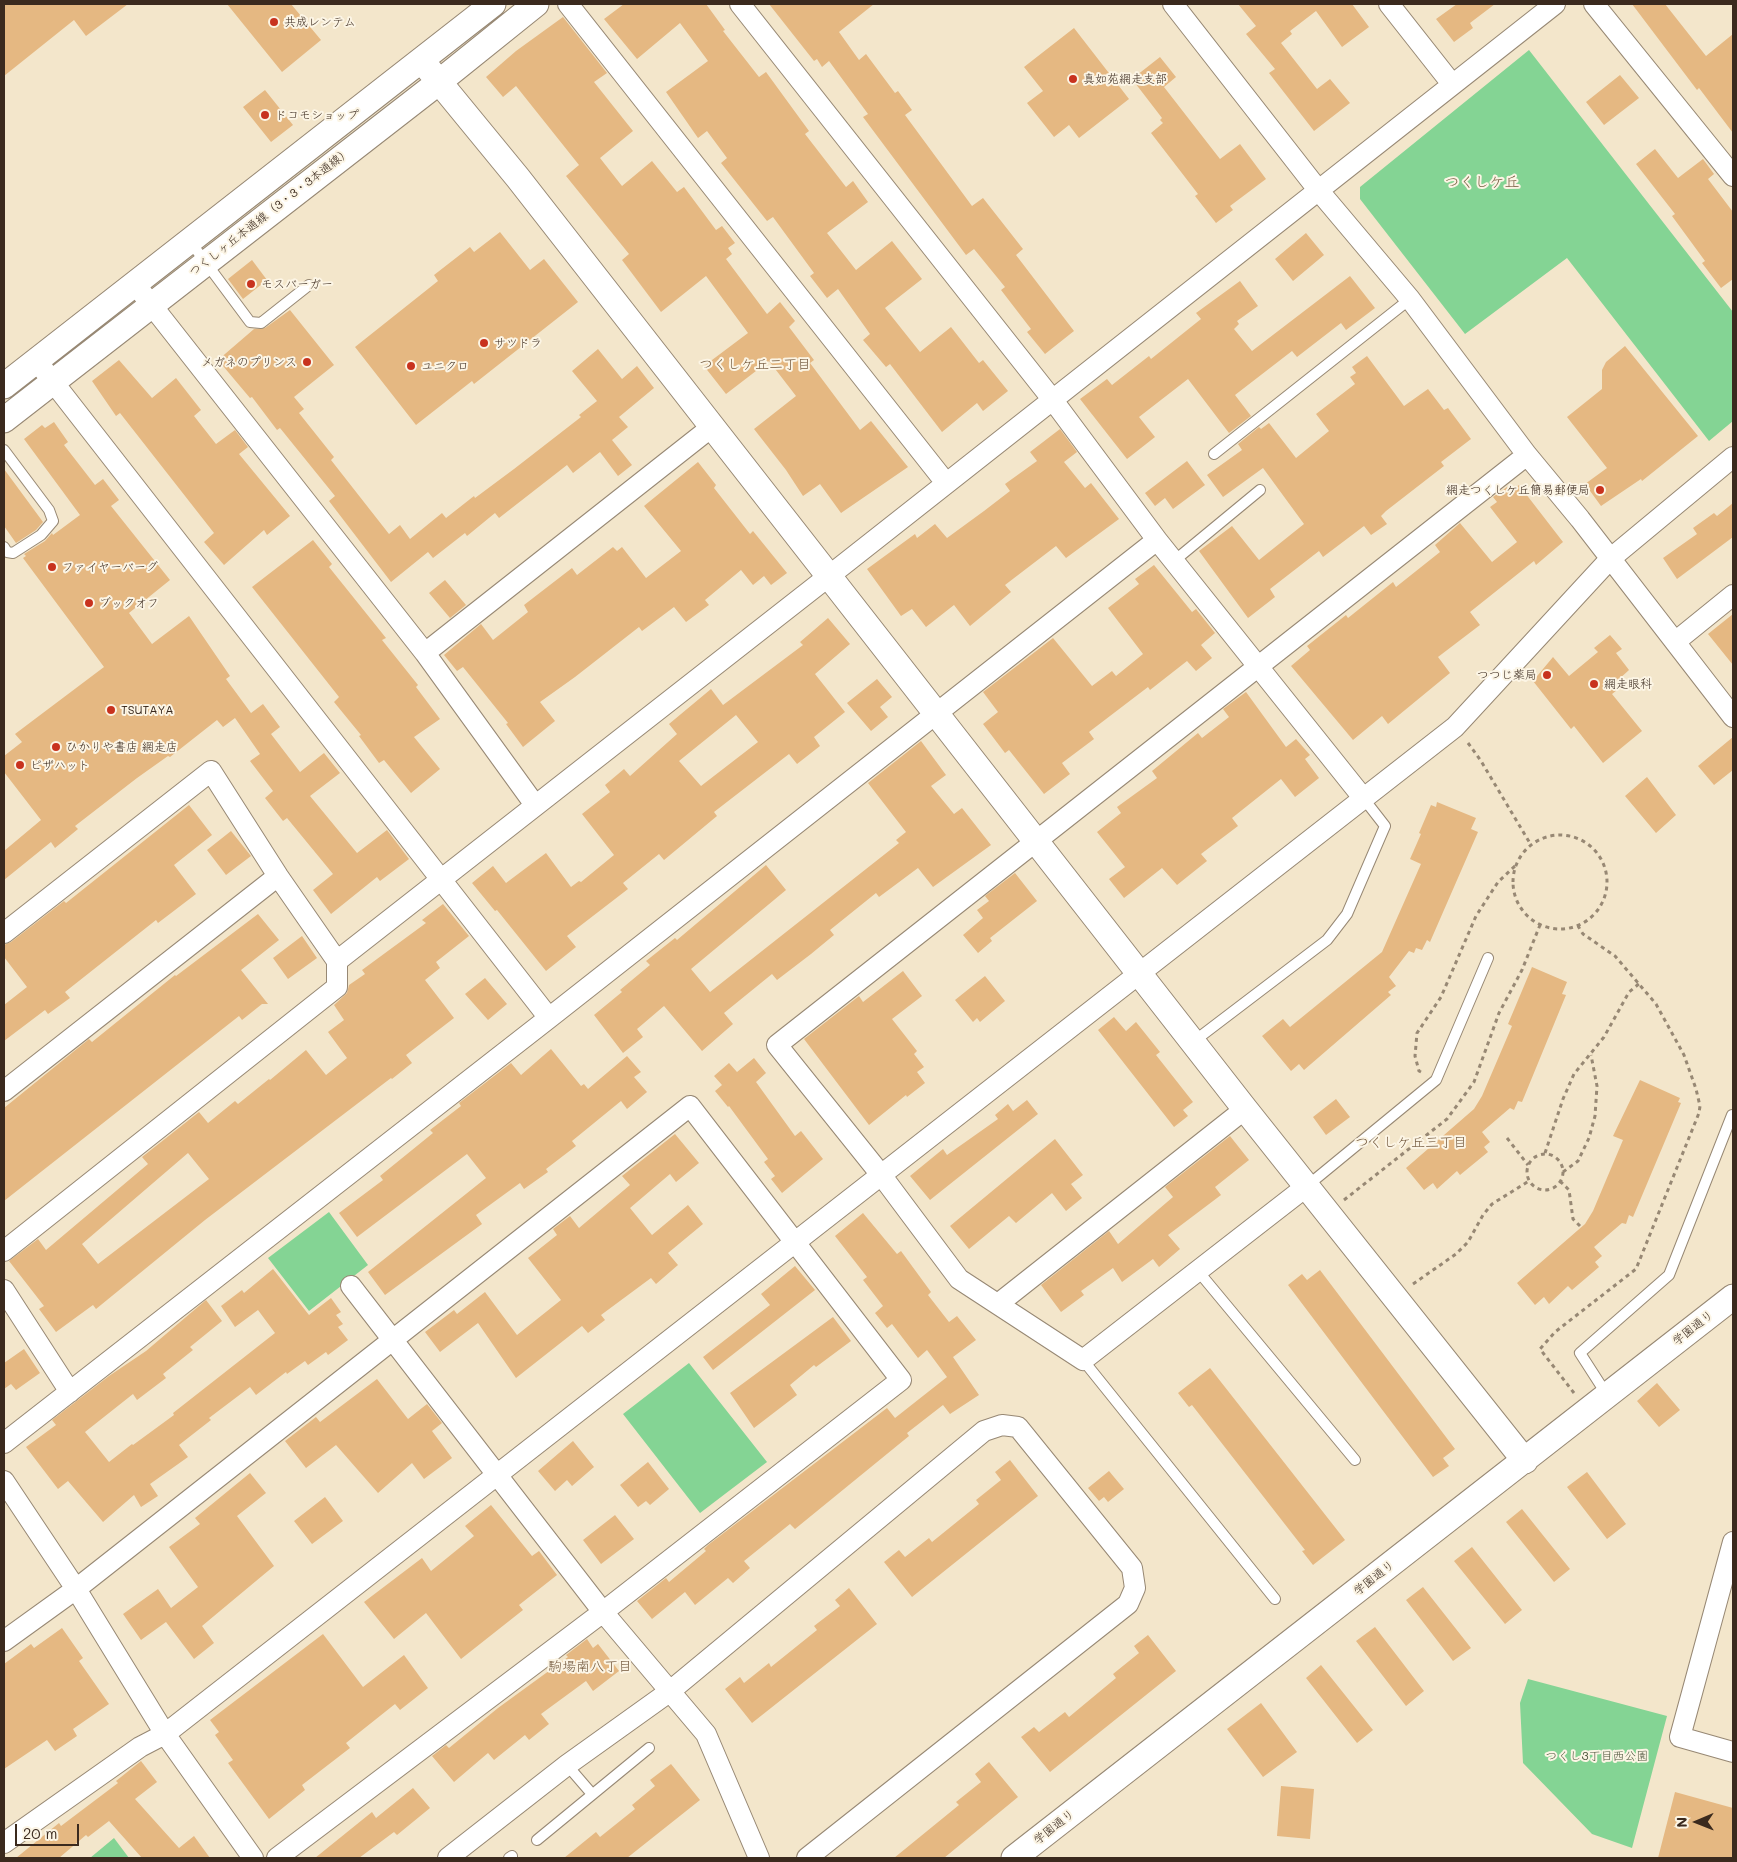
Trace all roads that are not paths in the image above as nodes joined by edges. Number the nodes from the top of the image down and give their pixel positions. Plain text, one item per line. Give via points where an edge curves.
1 (493, 4) edge
2 (536, 4) edge
3 (568, 4) edge
4 (740, 4) edge
5 (1173, 4) edge
6 (1390, 4) edge
7 (1555, 4) edge
8 (1594, 4) edge
9 (422, 61) junction
10 (440, 82) junction
11 (1452, 84) junction
12 (1733, 176) edge
13 (1320, 190) junction
14 (189, 240) junction
15 (205, 262) junction
16 (135, 284) junction
17 (309, 285) dead end
18 (1410, 298) junction
19 (151, 305) junction
20 (36, 360) junction
21 (53, 382) junction
22 (4, 386) edge
23 (1052, 399) junction
24 (4, 420) edge
25 (713, 426) junction
26 (4, 450) edge
27 (1214, 454) dead end
28 (1527, 454) junction
29 (1733, 457) edge
30 (946, 483) junction
31 (1260, 490) dead end
32 (1157, 540) junction
33 (4, 548) edge
34 (1610, 559) junction
35 (1174, 561) junction
36 (830, 576) junction
37 (1733, 595) edge
38 (1675, 642) junction
39 (425, 653) junction
40 (1258, 668) junction
41 (938, 714) junction
42 (1733, 716) edge
43 (1364, 799) junction
44 (535, 805) junction
45 (1037, 843) junction
46 (278, 876) junction
47 (442, 880) junction
48 (4, 933) edge
49 (1488, 958) dead end
50 (337, 961) junction
51 (1140, 974) junction
52 (550, 1018) junction
53 (1194, 1042) junction
54 (4, 1092) edge
55 (1245, 1109) junction
56 (1732, 1115) edge
57 (882, 1176) junction
58 (1307, 1186) junction
59 (796, 1243) junction
60 (4, 1251) edge
61 (1198, 1272) junction
62 (351, 1286) dead end
63 (4, 1290) edge
64 (1733, 1297) edge
65 (998, 1304) junction
66 (394, 1339) junction
67 (1083, 1360) junction
68 (70, 1392) junction
69 (1608, 1396) junction
70 (4, 1443) edge
71 (1355, 1460) dead end
72 (1525, 1461) junction
73 (499, 1475) junction
74 (4, 1481) edge
75 (1733, 1542) edge
76 (76, 1589) junction
77 (1274, 1599) dead end
78 (603, 1612) junction
79 (4, 1641) edge
80 (669, 1692) junction
81 (165, 1734) junction
82 (649, 1748) dead end
83 (1733, 1752) edge
84 (568, 1765) junction
85 (592, 1794) junction
86 (537, 1840) dead end
87 (4, 1843) edge
88 (254, 1858) edge
89 (277, 1858) edge
90 (448, 1858) edge
91 (759, 1858) edge
92 (806, 1858) edge
93 (1014, 1858) edge

1 - 9 street
2 - 10 street, つくしヶ丘本通線（3・3・3本通線）
3 - 30 street
4 - 23 street
5 - 13 street
6 - 11 street
7 - 11 street
8 - 12 street
9 - 10 street
9 - 14 street
10 - 15 street, つくしヶ丘本通線（3・3・3本通線）
10 - 25 street
11 - 13 street
13 - 18 street
13 - 23 street
14 - 15 lane
14 - 16 street
15 - 17 lane via 250,322 261,323
15 - 19 street, つくしヶ丘本通線（3・3・3本通線）
16 - 19 street
16 - 20 street
18 - 27 lane
18 - 28 street
19 - 21 street, つくしヶ丘本通線（3・3・3本通線）
19 - 39 street
20 - 21 street
20 - 22 street
21 - 24 street, つくしヶ丘本通線（3・3・3本通線）
21 - 47 street
23 - 30 street
23 - 32 street
25 - 36 street
25 - 39 street
26 - 33 lane via 49,510 53,521 42,535 13,553
28 - 34 street
28 - 40 street
29 - 34 street
30 - 36 street
31 - 35 lane
32 - 35 street
32 - 41 street
34 - 38 street
34 - 43 street via 1455,727
35 - 40 street
36 - 41 street
36 - 44 street
37 - 38 street
38 - 42 street
39 - 44 street
40 - 43 street
40 - 45 street
41 - 45 street
41 - 52 street
43 - 51 street
43 - 53 lane via 1385,826 1347,914 1326,940
44 - 47 street
45 - 51 street
45 - 57 street via 777,1045
46 - 48 street via 211,771
46 - 50 street
46 - 54 street
47 - 50 street
47 - 52 street
49 - 58 lane via 1436,1080
50 - 60 street via 337,987 313,1008
51 - 53 street
51 - 57 street
52 - 68 street
53 - 55 street
55 - 58 street
55 - 65 street
56 - 69 lane via 1669,1275 1580,1353
57 - 59 street
57 - 65 street via 959,1279
58 - 61 street
58 - 72 street
59 - 66 street via 690,1106
59 - 73 street
59 - 78 street via 901,1380
61 - 67 street
61 - 71 lane
62 - 66 street
63 - 68 street
64 - 69 street, 学園通り
65 - 67 street
66 - 73 street
66 - 76 street
67 - 77 lane
68 - 70 street
69 - 72 street, 学園通り
72 - 93 street, 学園通り
73 - 78 street
73 - 81 street
74 - 76 street
75 - 83 street via 1680,1737
76 - 79 street
76 - 81 street
78 - 80 street
78 - 89 street
80 - 84 street
80 - 91 street via 706,1734
80 - 92 street via 984,1431 1002,1425 1018,1427 1132,1568 1134,1588 1128,1604
81 - 87 street via 140,1747
81 - 88 street
82 - 85 lane
84 - 85 lane
84 - 90 street
85 - 86 lane

